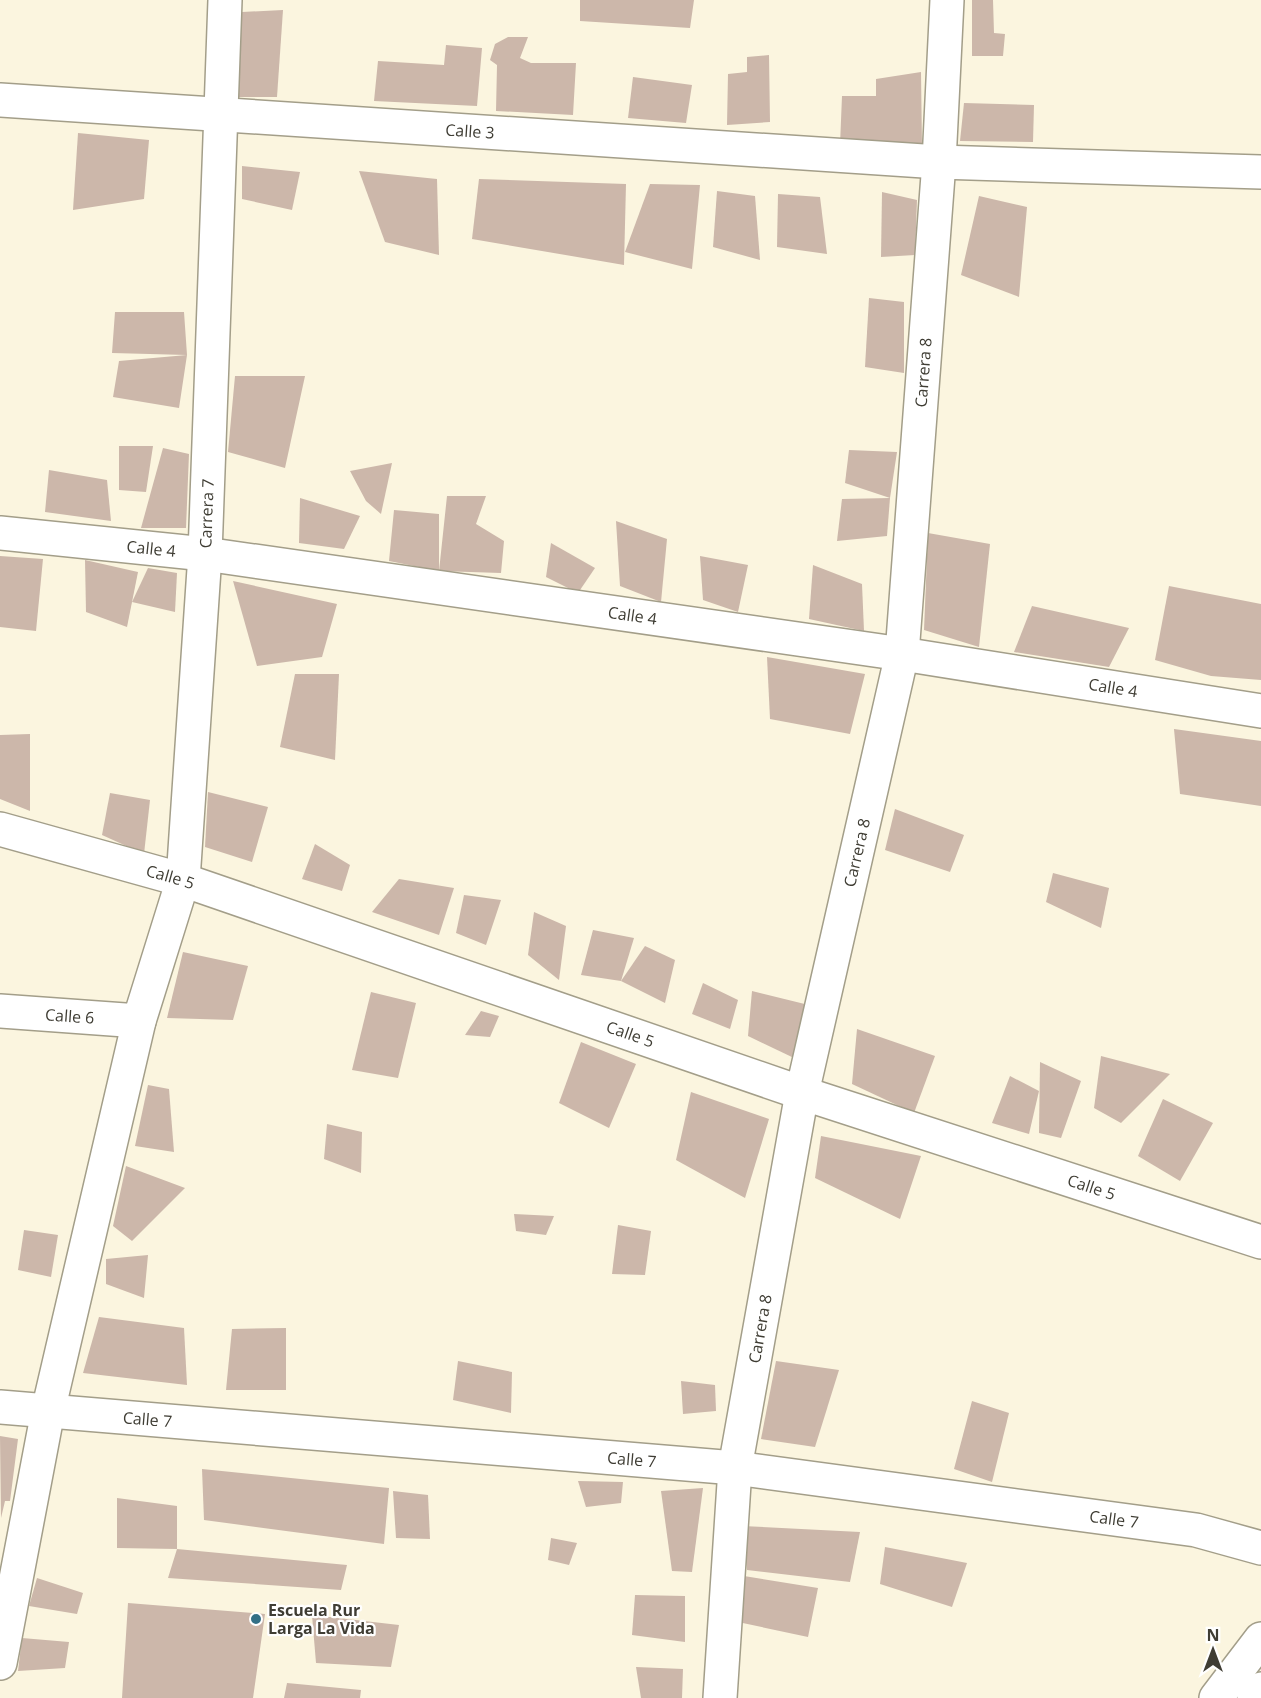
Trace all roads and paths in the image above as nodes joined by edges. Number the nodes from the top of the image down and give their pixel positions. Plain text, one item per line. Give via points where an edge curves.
1 (225, 0) edge
2 (947, 0) edge
3 (0, 100) edge
4 (221, 114) junction
5 (939, 162) junction
6 (1261, 172) edge
7 (0, 533) edge
8 (205, 554) junction
9 (902, 654) junction
10 (1261, 711) edge
11 (0, 829) edge
12 (183, 880) junction
13 (0, 1011) edge
14 (139, 1021) junction
15 (802, 1094) junction
16 (1261, 1242) edge
17 (0, 1407) edge
18 (48, 1411) junction
19 (735, 1468) junction
20 (1261, 1548) edge
21 (1261, 1639) edge
22 (0, 1663) edge
23 (1261, 1689) edge
24 (720, 1698) edge
25 (1215, 1698) edge
26 (1254, 1698) edge

1 - 4 street, Carrera 7
2 - 5 street, Carrera 8
3 - 4 street, Calle 3
4 - 5 street, Calle 3
4 - 8 street, Carrera 7
5 - 6 street, Calle 3
5 - 9 street, Carrera 8
7 - 8 street, Calle 4
8 - 9 street, Calle 4
8 - 12 street, Carrera 7
9 - 10 street, Calle 4
9 - 15 street, Carrera 8
11 - 12 street, Calle 5
12 - 14 street, Carrera 7
12 - 15 street, Calle 5
13 - 14 street, Calle 6
14 - 18 street, Carrera 7
15 - 16 street, Calle 5
15 - 19 street, Carrera 8
17 - 18 street, Calle 7
18 - 19 street, Calle 7
18 - 22 street, Carrera 7
19 - 20 street, Calle 7 via 1196,1530
19 - 24 street, Carrera 8
21 - 25 street
23 - 26 street

